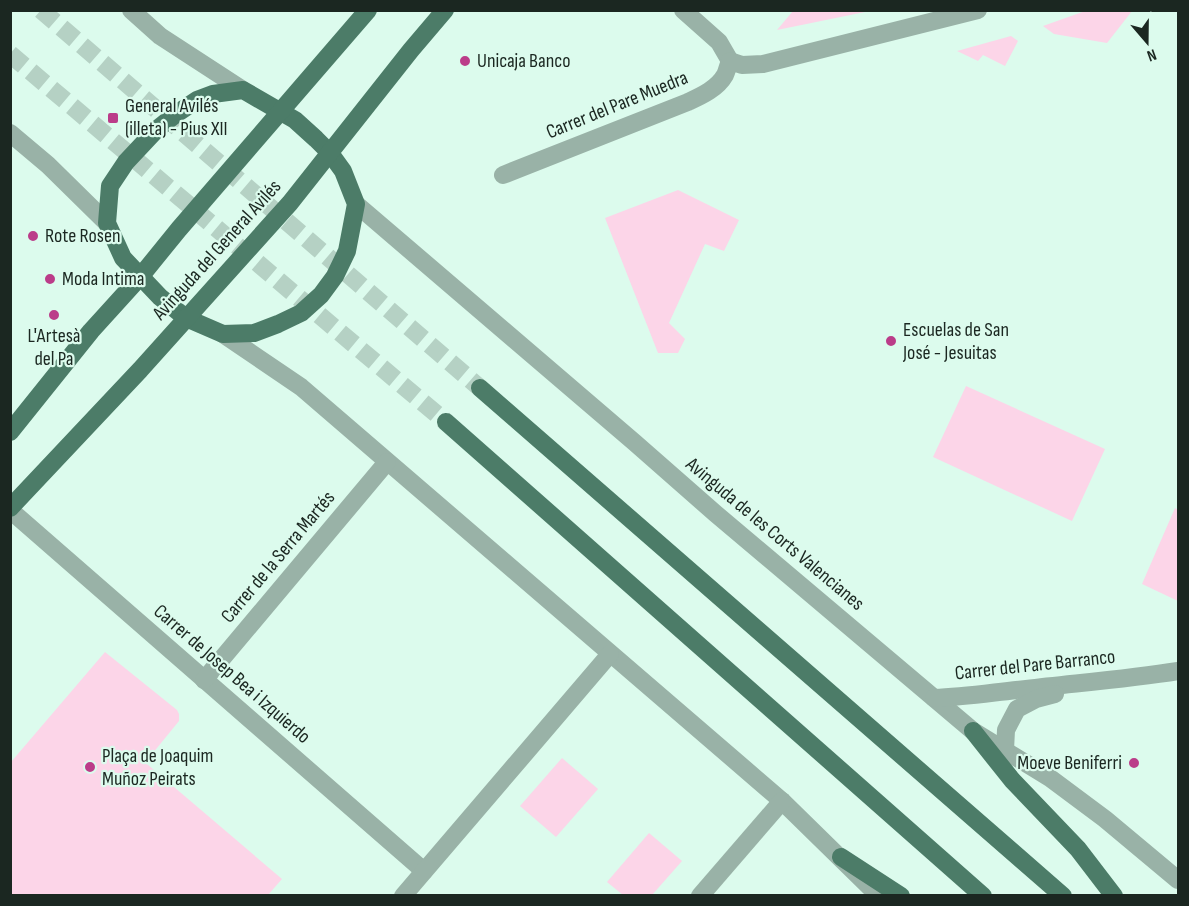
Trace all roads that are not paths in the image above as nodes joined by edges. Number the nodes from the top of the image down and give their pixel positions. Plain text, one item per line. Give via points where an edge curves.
1 (131, 10) edge
2 (368, 10) edge
3 (445, 10) edge
4 (683, 10) edge
5 (978, 10) edge
6 (730, 61) junction
7 (243, 90) junction
8 (280, 111) junction
9 (10, 133) edge
10 (330, 153) junction
11 (503, 175) dead end
12 (356, 204) junction
13 (107, 223) junction
14 (140, 277) junction
15 (186, 318) junction
16 (223, 334) junction
17 (480, 388) tunnel mouth
18 (446, 423) tunnel mouth
19 (10, 432) edge
20 (387, 462) junction
21 (10, 509) edge
22 (610, 654) junction
23 (1179, 671) edge
24 (1142, 677) junction
25 (204, 680) junction
26 (934, 698) junction
27 (973, 731) junction
28 (1005, 750) junction
29 (782, 801) junction
30 (841, 857) junction
31 (424, 871) junction
32 (1179, 880) edge
33 (403, 896) edge
34 (700, 896) edge
35 (879, 896) edge
36 (901, 896) edge
37 (983, 896) edge
38 (1063, 896) edge
39 (1114, 896) edge

1 - 7 street via 160,36
2 - 8 main road, Avinguda del General Avilés
3 - 10 main road, Avinguda del General Avilés
4 - 6 street via 719,42
5 - 6 street via 763,64
6 - 11 street, Carrer del Pare Muedra via 724,76 702,96
7 - 8 main road
7 - 13 main road via 197,100 156,130 110,186
8 - 10 main road
8 - 14 main road, Avinguda del General Avilés
9 - 13 street
10 - 12 main road via 343,171
10 - 15 main road, Avinguda del General Avilés
12 - 16 main road via 347,250 321,295 301,314 278,324 254,333
12 - 26 street, Avinguda de les Corts Valencianes
13 - 14 main road via 123,258
14 - 15 main road
14 - 19 main road, Avinguda del General Avilés
15 - 16 main road
15 - 21 main road, Avinguda del General Avilés
16 - 20 street via 301,387
17 - 38 main road
18 - 37 main road
20 - 22 street
20 - 25 street, Carrer de la Serra Martés
21 - 25 street, Carrer de Josep Bea i Izquierdo
22 - 29 street
22 - 31 street
23 - 24 street, Carrer del Pare Barranco
24 - 26 street, Carrer del Pare Barranco
24 - 28 street, Carrer del Pare Barranco via 1036,699 1017,709 1006,730
25 - 31 street, Carrer de Josep Bea i Izquierdo
26 - 27 street, Avinguda de les Corts Valencianes
27 - 28 street, Avinguda de les Corts Valencianes
27 - 39 main road via 1012,780 1078,849
28 - 32 street, Avinguda de les Corts Valencianes via 1087,805
29 - 30 street
29 - 34 street
30 - 35 street
30 - 36 main road
31 - 33 street

